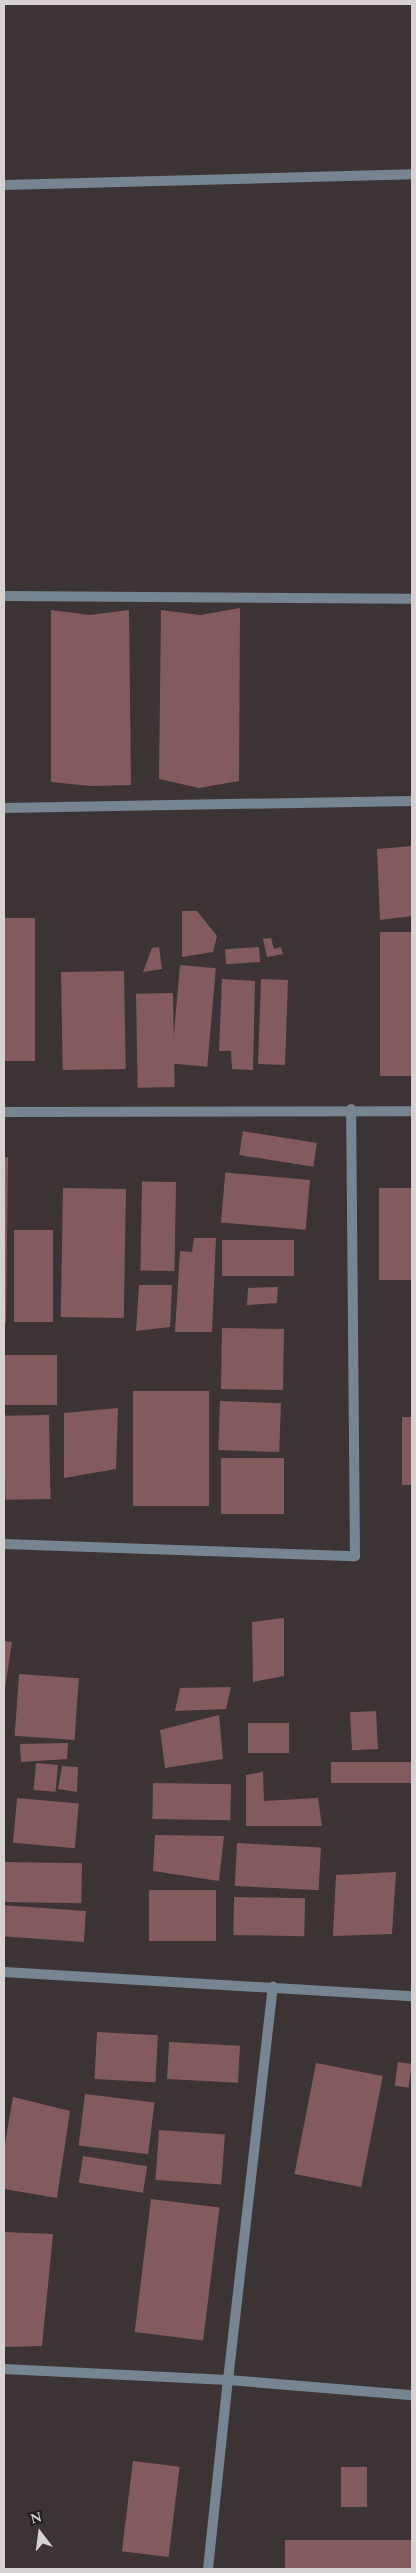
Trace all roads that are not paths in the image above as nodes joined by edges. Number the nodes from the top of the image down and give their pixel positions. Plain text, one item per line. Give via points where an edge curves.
1 (412, 174) edge
2 (4, 185) edge
3 (4, 596) edge
4 (412, 599) edge
5 (412, 801) edge
6 (4, 808) edge
7 (352, 1109) junction
8 (412, 1111) edge
9 (4, 1112) edge
10 (4, 1544) edge
11 (4, 1972) edge
12 (273, 1987) junction
13 (412, 1996) edge
14 (4, 2369) edge
15 (228, 2380) junction
16 (412, 2395) edge
17 (208, 2569) edge

1 - 2 street
3 - 4 street
5 - 6 street
7 - 8 street
7 - 9 street
7 - 10 street via 355,1556
11 - 12 street
12 - 13 street
12 - 15 street
14 - 15 street
15 - 16 street
15 - 17 street

